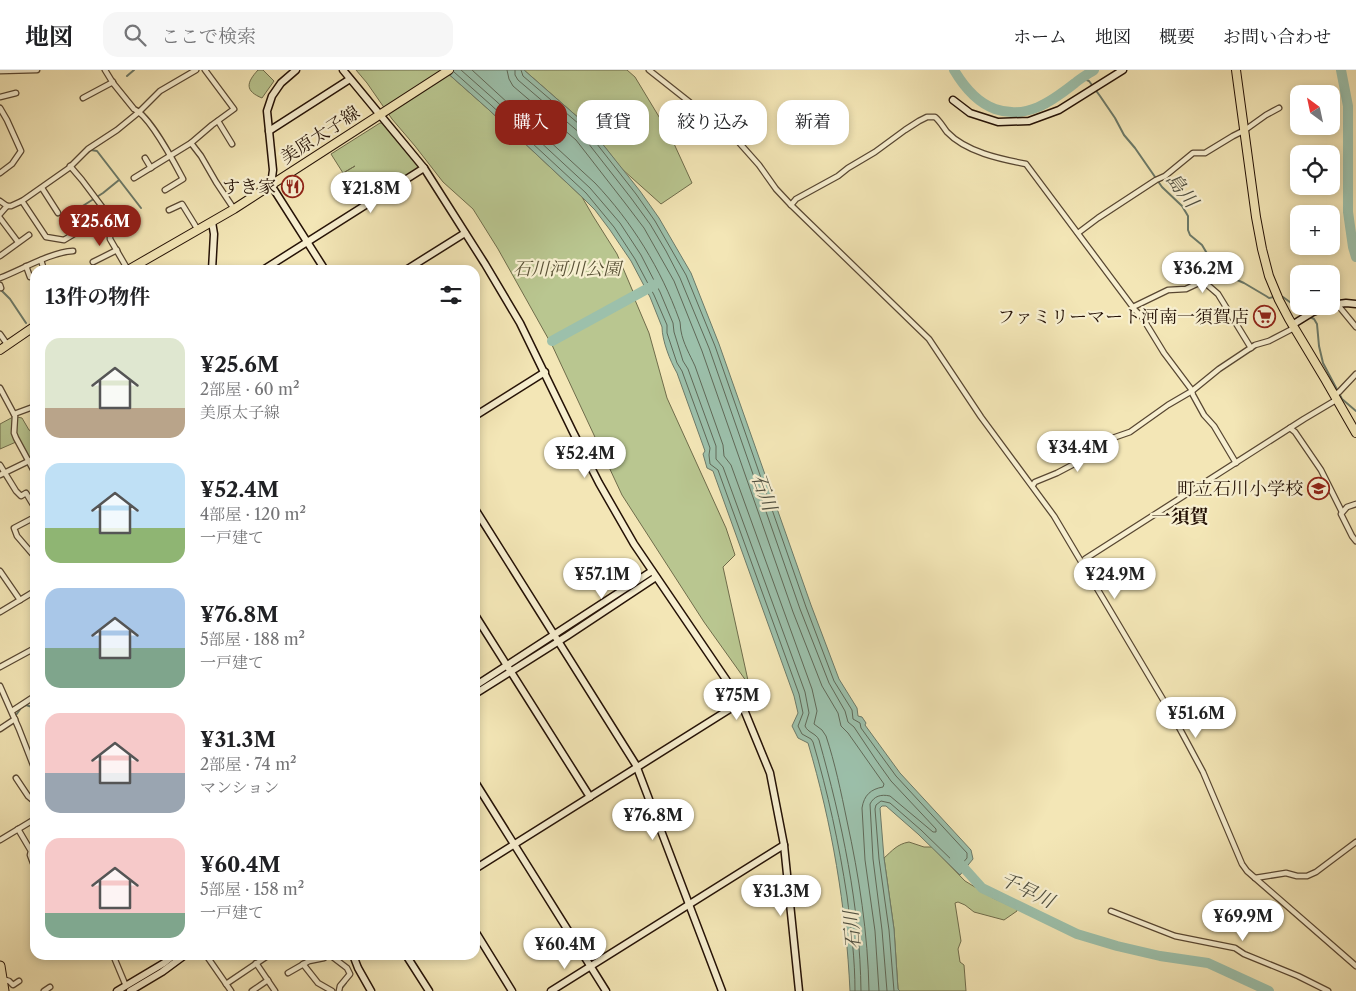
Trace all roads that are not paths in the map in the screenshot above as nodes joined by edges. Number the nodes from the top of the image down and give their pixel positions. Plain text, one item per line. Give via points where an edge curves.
1 (16, 70) edge
2 (37, 70) edge
3 (106, 70) edge
4 (196, 70) edge
5 (205, 70) edge
6 (296, 70) edge
7 (343, 70) edge
8 (449, 70) edge
9 (650, 70) edge
10 (1123, 70) edge
11 (1236, 70) edge
12 (0, 71) edge
13 (350, 79) junction
14 (112, 82) junction
15 (16, 93) dead end
16 (0, 97) edge
17 (83, 98) dead end
18 (953, 100) dead end
19 (0, 108) edge
20 (1279, 108) dead end
21 (139, 112) junction
22 (380, 114) junction
23 (218, 121) junction
24 (1244, 130) junction
25 (270, 131) junction
26 (191, 142) junction
27 (232, 144) dead end
28 (170, 156) junction
29 (145, 158) dead end
30 (70, 166) junction
31 (151, 168) junction
32 (424, 168) junction
33 (0, 173) edge
34 (134, 178) dead end
35 (271, 185) junction
36 (42, 188) junction
37 (165, 190) dead end
38 (188, 200) dead end
39 (0, 201) edge
40 (22, 202) junction
41 (182, 204) junction
42 (791, 205) junction
43 (7, 206) junction
44 (234, 209) junction
45 (169, 210) dead end
46 (58, 213) dead end
47 (0, 214) edge
48 (0, 218) edge
49 (212, 222) junction
50 (5, 224) junction
51 (0, 228) edge
52 (198, 230) junction
53 (465, 233) junction
54 (1078, 233) junction
55 (74, 234) dead end
56 (29, 235) dead end
57 (18, 242) junction
58 (307, 242) junction
59 (117, 250) junction
60 (73, 251) dead end
61 (0, 256) edge
62 (41, 260) junction
63 (93, 262) dead end
64 (42, 265) edge
65 (125, 265) edge
66 (137, 265) edge
67 (212, 265) edge
68 (271, 265) edge
69 (322, 265) edge
70 (414, 265) edge
71 (26, 266) junction
72 (30, 277) dead end
73 (0, 278) edge
74 (1340, 304) edge
75 (1356, 304) edge
76 (1133, 307) junction
77 (1340, 310) edge
78 (1309, 315) edge
79 (1293, 326) junction
80 (1356, 327) edge
81 (30, 329) edge
82 (0, 334) edge
83 (8, 344) junction
84 (1251, 348) junction
85 (0, 350) edge
86 (544, 372) junction
87 (1356, 374) edge
88 (0, 388) edge
89 (1192, 391) junction
90 (1335, 398) junction
91 (30, 408) edge
92 (26, 409) junction
93 (480, 413) edge
94 (14, 414) junction
95 (28, 415) dead end
96 (1290, 428) junction
97 (1356, 433) edge
98 (28, 462) junction
99 (1236, 462) junction
100 (0, 465) edge
101 (30, 465) edge
102 (2, 474) edge
103 (1033, 486) junction
104 (30, 500) edge
105 (1356, 504) edge
106 (1342, 512) junction
107 (480, 517) edge
108 (30, 520) edge
109 (1356, 541) edge
110 (30, 550) edge
111 (1082, 563) junction
112 (0, 571) edge
113 (652, 571) junction
114 (656, 577) junction
115 (30, 594) edge
116 (20, 600) junction
117 (0, 612) edge
118 (480, 623) edge
119 (554, 634) junction
120 (558, 641) junction
121 (30, 651) edge
122 (0, 667) edge
123 (508, 668) junction
124 (480, 683) edge
125 (0, 686) edge
126 (480, 690) edge
127 (30, 699) edge
128 (741, 702) junction
129 (12, 711) junction
130 (15, 719) junction
131 (0, 729) edge
132 (30, 757) edge
133 (637, 768) junction
134 (16, 778) dead end
135 (23, 790) junction
136 (480, 790) edge
137 (18, 792) dead end
138 (590, 797) junction
139 (30, 798) edge
140 (30, 822) edge
141 (18, 829) junction
142 (0, 840) edge
143 (1356, 842) edge
144 (514, 844) junction
145 (784, 845) junction
146 (30, 849) edge
147 (480, 866) edge
148 (1255, 878) junction
149 (689, 904) junction
150 (1111, 911) dead end
151 (480, 939) edge
152 (114, 960) edge
153 (168, 960) edge
154 (178, 960) edge
155 (209, 960) edge
156 (260, 960) edge
157 (313, 960) edge
158 (336, 960) edge
159 (355, 960) edge
160 (409, 960) edge
161 (256, 963) junction
162 (303, 964) junction
163 (0, 966) edge
164 (590, 966) junction
165 (1356, 966) edge
166 (288, 973) dead end
167 (2, 979) junction
168 (268, 980) junction
169 (19, 981) dead end
170 (226, 984) junction
171 (50, 987) dead end
172 (128, 989) edge
173 (799, 989) edge
174 (4, 991) edge
175 (44, 991) edge
176 (117, 991) edge
177 (231, 991) edge
178 (252, 991) edge
179 (274, 991) edge
180 (332, 991) edge
181 (339, 991) edge
182 (371, 991) edge
183 (429, 991) edge
184 (512, 991) edge
185 (551, 991) edge
186 (606, 991) edge
187 (722, 991) edge
188 (792, 991) edge
189 (1328, 991) edge

1 - 2 street
1 - 12 street
3 - 14 street
4 - 21 street via 160,91
5 - 23 street via 234,110
6 - 25 street via 272,96 267,112
7 - 13 street
8 - 22 main road, 美原太子線
9 - 42 street via 735,138
10 - 18 street via 1059,110 1029,122 998,122 970,113
11 - 24 main road
13 - 22 street
13 - 25 street
14 - 17 street
14 - 21 street
15 - 16 street
19 - 33 street via 21,151
20 - 24 street
21 - 28 street
21 - 30 street
22 - 32 street
22 - 35 main road, 美原太子線
23 - 26 street
23 - 27 street
24 - 54 street via 1205,153 1193,153 1165,176
24 - 79 main road via 1262,249 1269,276
25 - 35 street
26 - 28 street
26 - 44 street
28 - 31 street
28 - 37 street via 183,179
29 - 31 street
30 - 36 street
30 - 59 street via 106,212 110,221 110,239
31 - 34 street
32 - 53 street
32 - 58 street
35 - 44 main road, 美原太子線
35 - 58 street
36 - 40 street
36 - 46 street
38 - 41 street
39 - 43 street
40 - 43 street
40 - 55 street via 46,237 64,240
41 - 45 street
41 - 52 street
42 - 54 street via 919,121 935,117 970,149 1026,164
42 - 103 street via 929,339 981,417
43 - 47 street
44 - 49 main road, 美原太子線
48 - 50 street
49 - 52 main road, 美原太子線
49 - 67 street
50 - 51 street
50 - 57 street
52 - 66 main road, 美原太子線
53 - 70 street
53 - 86 street via 509,303
54 - 76 street
56 - 57 street
57 - 61 street
58 - 68 street
58 - 69 street
59 - 63 street
59 - 65 street
60 - 62 street
62 - 64 street
62 - 71 street
71 - 72 street
71 - 73 street
74 - 75 street
76 - 84 street via 1168,290 1186,289 1203,281 1218,294
76 - 89 street
77 - 80 street
78 - 79 street
79 - 84 street
79 - 90 main road
81 - 83 main road
82 - 83 street
83 - 85 main road
84 - 89 street
86 - 93 street
86 - 113 street via 599,483
87 - 90 street
88 - 94 street
89 - 99 street
89 - 103 street via 1130,432 1104,441 1076,463 1035,482
90 - 96 street
90 - 97 main road
91 - 92 street
92 - 94 street
92 - 95 street
94 - 98 street via 14,433
96 - 99 street
96 - 106 street via 1321,470
98 - 101 street
98 - 102 street
99 - 111 street
100 - 102 street
102 - 104 street via 21,496 26,493
103 - 111 street
105 - 106 street
106 - 109 street via 1340,514
107 - 119 street
108 - 110 street via 14,528
111 - 148 street via 1174,718 1203,772 1242,864
112 - 116 street
113 - 114 street
113 - 119 street
114 - 120 street
114 - 128 street
115 - 116 street
116 - 117 street
118 - 123 street
119 - 120 street
119 - 123 street
120 - 123 street
120 - 133 street
121 - 122 street
123 - 124 street
123 - 126 street
123 - 138 street
125 - 129 street
127 - 129 street
128 - 133 street
128 - 145 street via 770,773
129 - 130 street
130 - 131 street
130 - 132 street
133 - 138 street
133 - 149 street
134 - 135 street
135 - 137 street
135 - 139 street
136 - 144 street
138 - 144 street
140 - 141 street
141 - 142 street
141 - 146 street
143 - 148 street via 1307,876 1286,873
144 - 147 street
144 - 164 street
145 - 149 street
145 - 173 street
148 - 165 street
149 - 164 street
149 - 187 street
150 - 189 street via 1175,936 1235,948
151 - 184 street
152 - 172 street
153 - 172 street
154 - 172 street
155 - 170 street
156 - 161 street
157 - 162 street
158 - 181 street via 350,974
159 - 182 street
160 - 183 street
161 - 168 street
161 - 170 street
162 - 166 street
162 - 180 street via 318,983
163 - 167 highway
164 - 185 street
164 - 186 street
167 - 169 street via 14,985
167 - 174 highway
168 - 178 street
168 - 179 street
170 - 177 street
171 - 175 street
172 - 176 street
173 - 188 street

